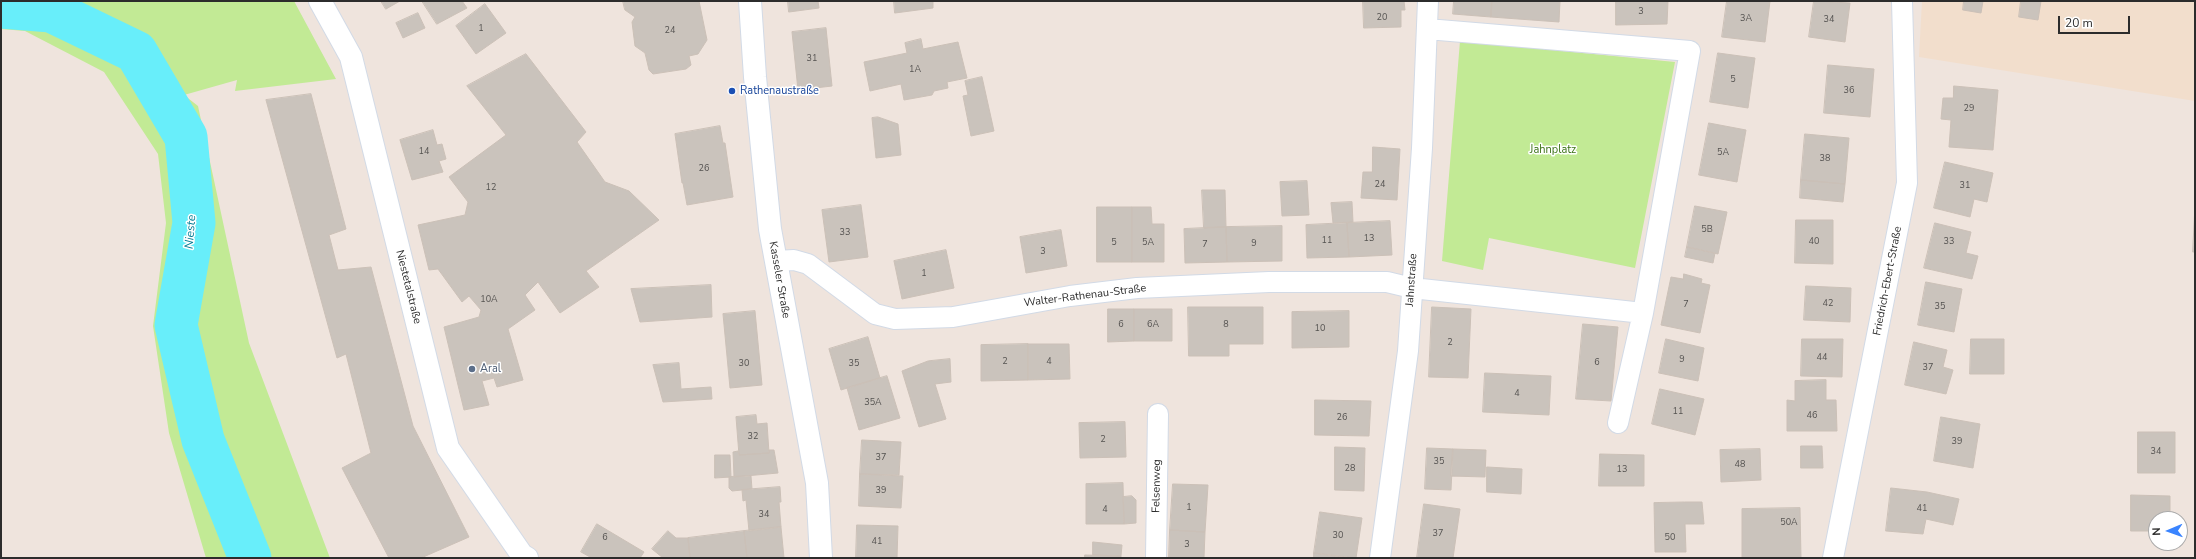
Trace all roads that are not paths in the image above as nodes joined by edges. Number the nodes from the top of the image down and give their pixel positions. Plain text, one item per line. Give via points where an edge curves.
1 (320, 1) edge
2 (750, 1) edge
3 (1428, 1) edge
4 (1902, 1) edge
5 (1427, 29) junction
6 (776, 261) junction
7 (1412, 288) junction
8 (1643, 313) junction
9 (1158, 414) dead end
10 (1618, 423) dead end
11 (527, 558) edge
12 (821, 558) edge
13 (1156, 558) edge
14 (1380, 558) edge
15 (1833, 558) edge

1 - 11 main road, Niestetalstraße via 351,57 448,448 522,555
2 - 6 main road, Kasseler Straße via 769,221
3 - 5 street, Jahnstraße
4 - 15 street, Friedrich-Ebert-Straße via 1906,183
5 - 7 street, Jahnstraße
5 - 8 street via 1690,51
6 - 7 street, Walter-Rathenau-Straße via 794,260 808,264 875,314 895,319 953,317 1070,296 1137,288 1277,282 1387,282
6 - 12 main road, Kasseler Straße via 817,483
7 - 8 street
7 - 14 street, Jahnstraße via 1408,351
8 - 10 street
9 - 13 street, Felsenweg

